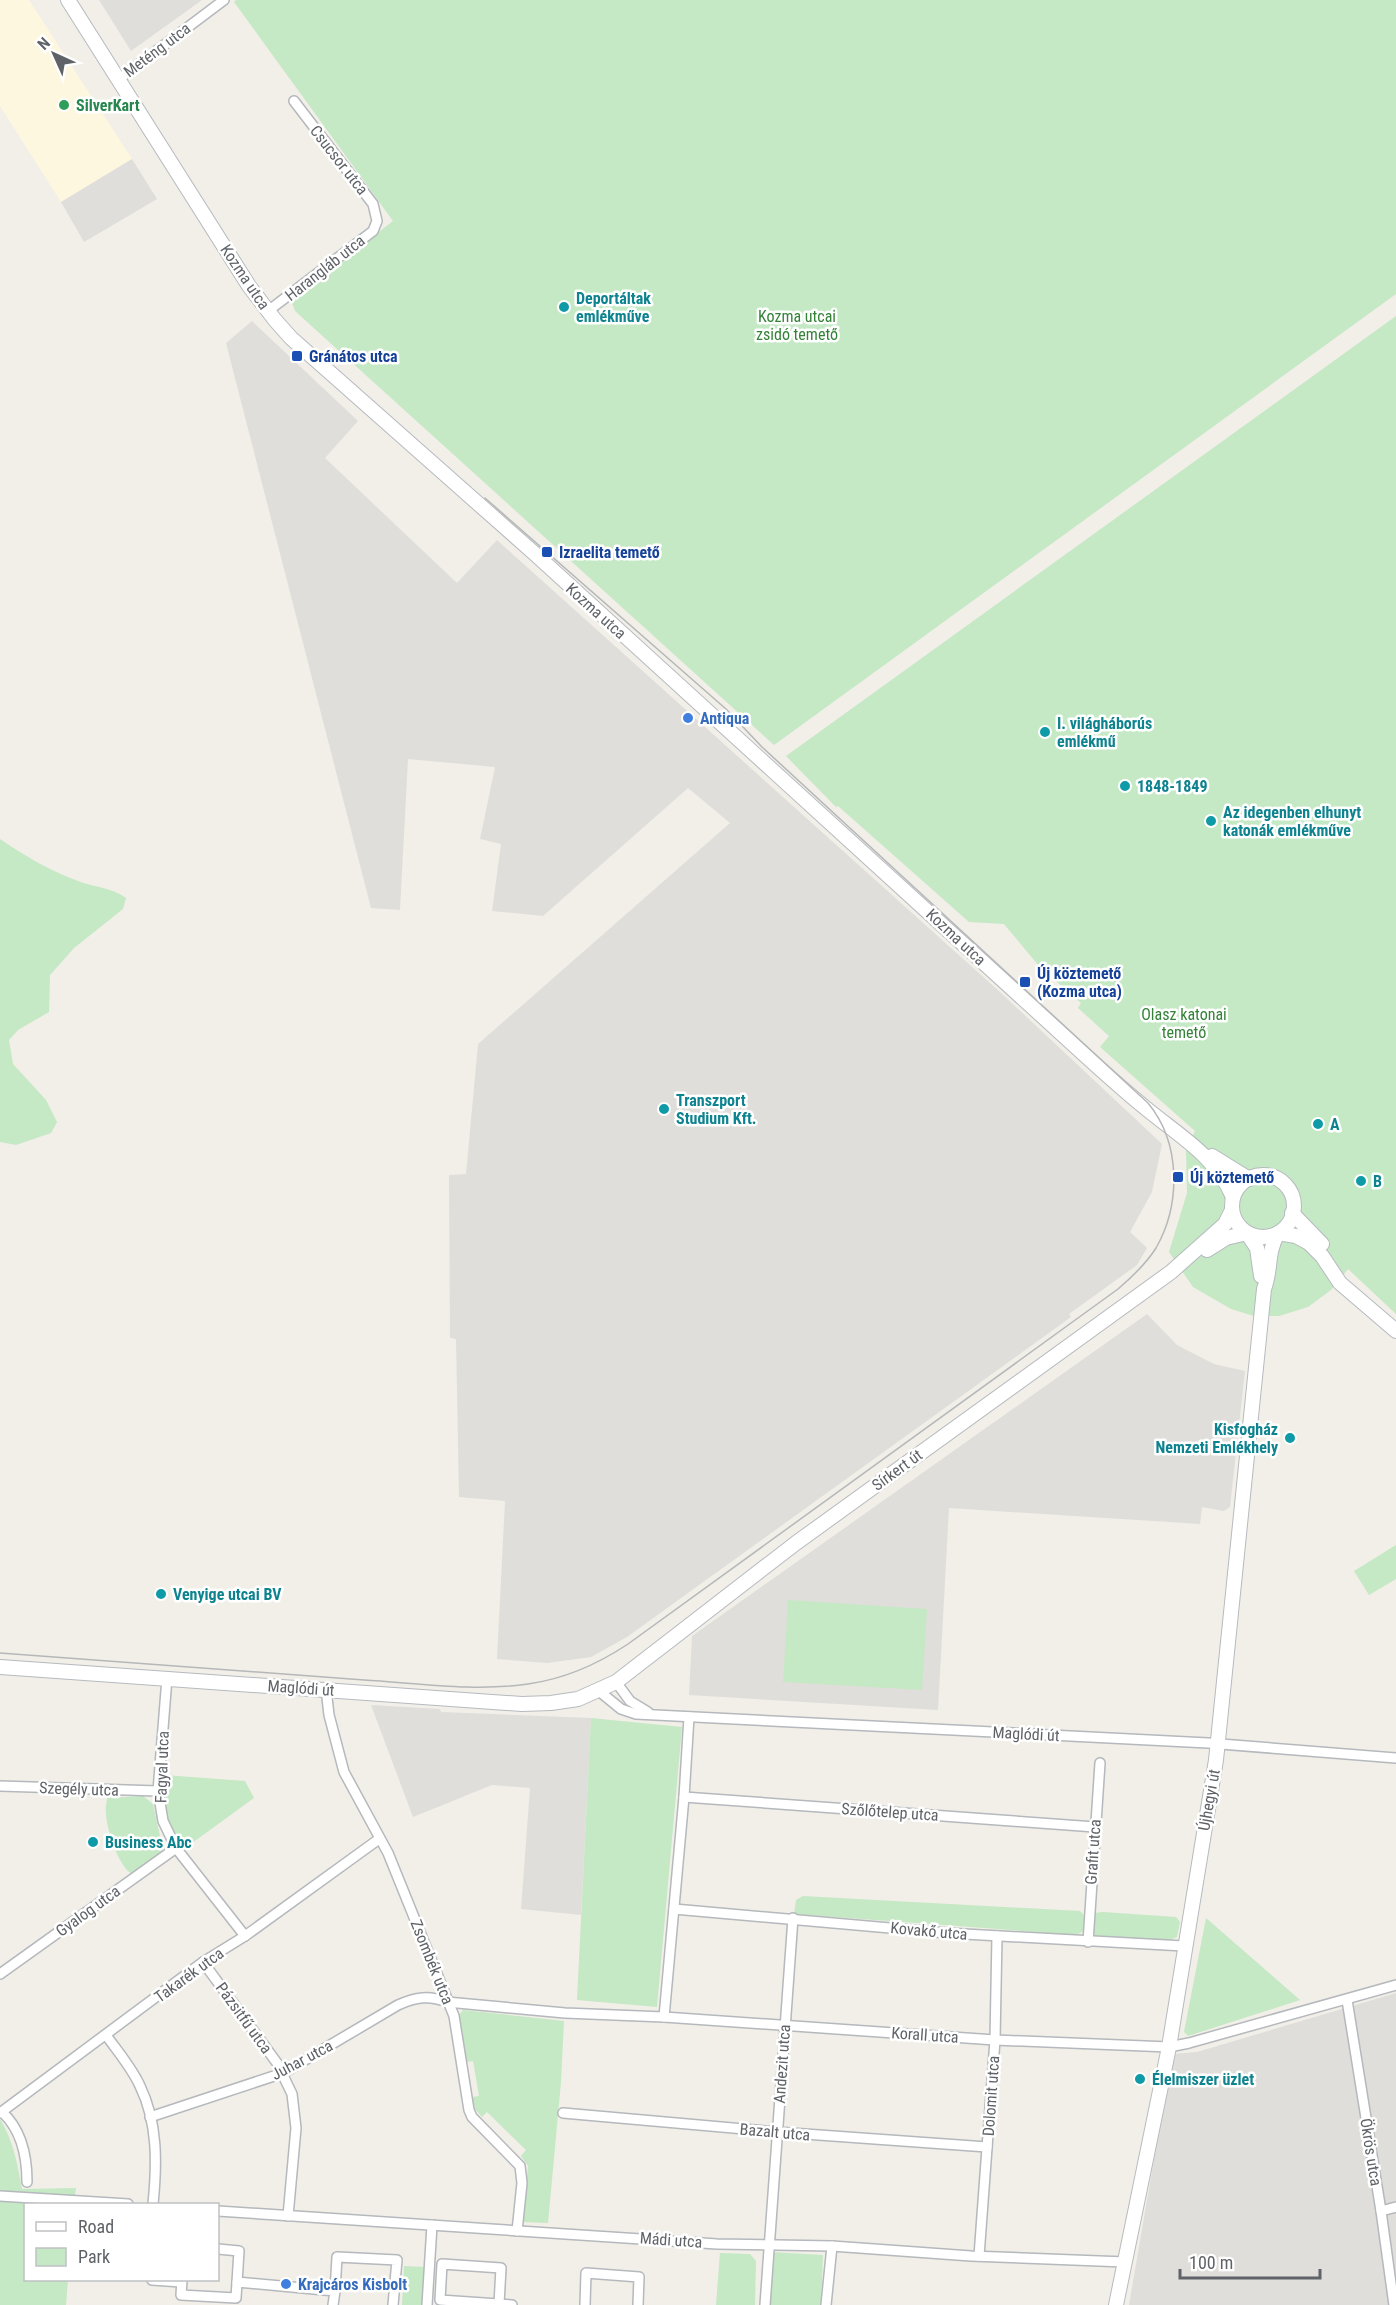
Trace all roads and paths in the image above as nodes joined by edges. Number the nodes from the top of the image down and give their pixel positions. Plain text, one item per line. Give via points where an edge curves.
1 (68, 0) edge
2 (224, 0) edge
3 (119, 79) junction
4 (294, 101) dead end
5 (377, 221) joint
6 (268, 311) junction
7 (1204, 1153) junction
8 (1249, 1179) junction
9 (1233, 1204) junction
10 (1293, 1214) junction
11 (1247, 1233) junction
12 (1278, 1233) junction
13 (1182, 1263) junction
14 (1346, 1286) junction
15 (1264, 1289) junction
16 (1396, 1331) edge
17 (0, 1667) edge
18 (167, 1678) junction
19 (616, 1682) junction
20 (326, 1689) junction
21 (599, 1691) junction
22 (656, 1714) junction
23 (689, 1717) junction
24 (1218, 1743) junction
25 (1396, 1758) edge
26 (1100, 1763) dead end
27 (0, 1786) edge
28 (158, 1791) junction
29 (684, 1797) junction
30 (1095, 1827) junction
31 (380, 1839) junction
32 (176, 1848) junction
33 (674, 1909) junction
34 (793, 1918) junction
35 (245, 1936) junction
36 (997, 1936) junction
37 (1088, 1942) junction
38 (1184, 1946) junction
39 (203, 1962) junction
40 (0, 1974) edge
41 (1396, 1985) edge
42 (1347, 2000) junction
43 (447, 2002) junction
44 (664, 2017) junction
45 (784, 2025) junction
46 (106, 2035) junction
47 (995, 2040) junction
48 (1169, 2047) junction
49 (283, 2073) junction
50 (1, 2113) edge
51 (563, 2113) dead end
52 (150, 2117) junction
53 (777, 2132) junction
54 (987, 2146) junction
55 (27, 2182) dead end
56 (0, 2196) edge
57 (81, 2203) edge
58 (153, 2203) edge
59 (1396, 2207) edge
60 (219, 2211) edge
61 (1381, 2211) junction
62 (288, 2216) junction
63 (432, 2225) junction
64 (517, 2231) junction
65 (769, 2245) junction
66 (832, 2246) junction
67 (219, 2249) edge
68 (979, 2256) junction
69 (1125, 2262) junction
70 (182, 2281) edge
71 (237, 2282) junction
72 (335, 2291) junction
73 (499, 2304) edge
74 (333, 2305) edge
75 (393, 2305) edge
76 (427, 2305) edge
77 (512, 2305) edge
78 (585, 2305) edge
79 (638, 2305) edge
80 (765, 2305) edge
81 (826, 2305) edge
82 (1116, 2305) edge
83 (1394, 2305) edge

1 - 3 street, Kozma utca
2 - 3 street, Meténg utca
3 - 6 street, Kozma utca
4 - 5 street, Csucsor utca via 373,204
5 - 6 street, Harangláb utca via 373,231
6 - 7 street, Kozma utca via 303,349 534,553 1075,1047
7 - 8 street, Kozma utca
7 - 9 street, Kozma utca via 1226,1181
8 - 9 street via 1241,1184
8 - 10 street, Kozma utca via 1269,1176 1283,1183 1292,1196
9 - 11 street, Kozma utca via 1236,1222
9 - 13 street, Sírkert út via 1225,1224
10 - 12 street
10 - 14 street, Kozma utca via 1329,1253
11 - 12 street, Kozma utca via 1266,1238
11 - 13 street, Sírkert út via 1226,1238
11 - 15 street, Újhegyi út via 1257,1248
12 - 14 street, Kozma utca via 1309,1243
12 - 15 street, Újhegyi út via 1270,1251
13 - 19 street, Sírkert út via 796,1543
14 - 16 street, Kozma utca
15 - 24 street, Újhegyi út
17 - 18 street, Maglódi út
18 - 20 street, Maglódi út
18 - 28 street, Fagyal utca
19 - 21 street, Maglódi út
19 - 22 street, Maglódi út via 636,1706
20 - 21 street, Maglódi út via 522,1704 565,1701
20 - 31 street, Zsombék utca via 339,1759
21 - 22 street, Maglódi út via 628,1712
22 - 23 street, Maglódi út
23 - 24 street, Maglódi út
23 - 29 street
24 - 25 street, Maglódi út
24 - 38 street, Újhegyi út
26 - 30 street, Grafit utca
27 - 28 street, Szegély utca
28 - 32 street, Fagyal utca via 163,1821
29 - 30 street, Szőlőtelep utca
29 - 33 street
30 - 37 street, Grafit utca
31 - 35 street, Takarék utca
31 - 43 street, Zsombék utca
32 - 35 street, Fagyal utca
32 - 40 street, Gyalog utca
33 - 34 street, Kovakő utca
33 - 44 street
34 - 36 street, Kovakő utca
34 - 45 street, Andezit utca
35 - 39 street, Takarék utca
36 - 37 street, Kovakő utca
36 - 47 street, Dolomit utca
37 - 38 street, Kovakő utca
38 - 48 street, Újhegyi út
39 - 46 street, Takarék utca
39 - 49 street, Pázsitfű utca
41 - 42 street, Korall utca
42 - 48 street, Korall utca
42 - 61 street, Ökrös utca
43 - 44 street, Korall utca
43 - 49 street, Juhar utca via 436,1997 409,2000
43 - 64 street, Zsombék utca via 454,2016 472,2117 521,2168
44 - 45 street, Korall utca
45 - 47 street, Korall utca
45 - 53 street, Andezit utca
46 - 50 street, Takarék utca
46 - 52 street via 140,2086
47 - 48 street, Korall utca
47 - 54 street, Dolomit utca
48 - 69 street, Újhegyi út
49 - 52 street, Juhar utca
49 - 62 street, Pázsitfű utca via 295,2114
50 - 55 street via 11,2122 23,2146
51 - 53 street, Bazalt utca
52 - 58 street via 156,2155
53 - 54 street, Bazalt utca
53 - 65 street, Andezit utca
54 - 68 street, Dolomit utca
56 - 57 street
59 - 61 street
60 - 62 street, Mádi utca
61 - 83 street, Ökrös utca
62 - 63 street, Mádi utca
63 - 64 street, Mádi utca
63 - 76 street
64 - 65 street, Mádi utca
65 - 66 street, Mádi utca
65 - 80 street, Andezit utca
66 - 68 street, Mádi utca
66 - 81 street
67 - 71 street via 239,2251
68 - 69 street, Mádi utca
69 - 82 street, Újhegyi út
70 - 71 street via 181,2295 236,2298
71 - 72 street
72 - 74 street
72 - 75 street via 338,2257 397,2260
73 - 73 street via 440,2300 442,2264 501,2268
73 - 77 street
78 - 79 street via 586,2273 639,2277

